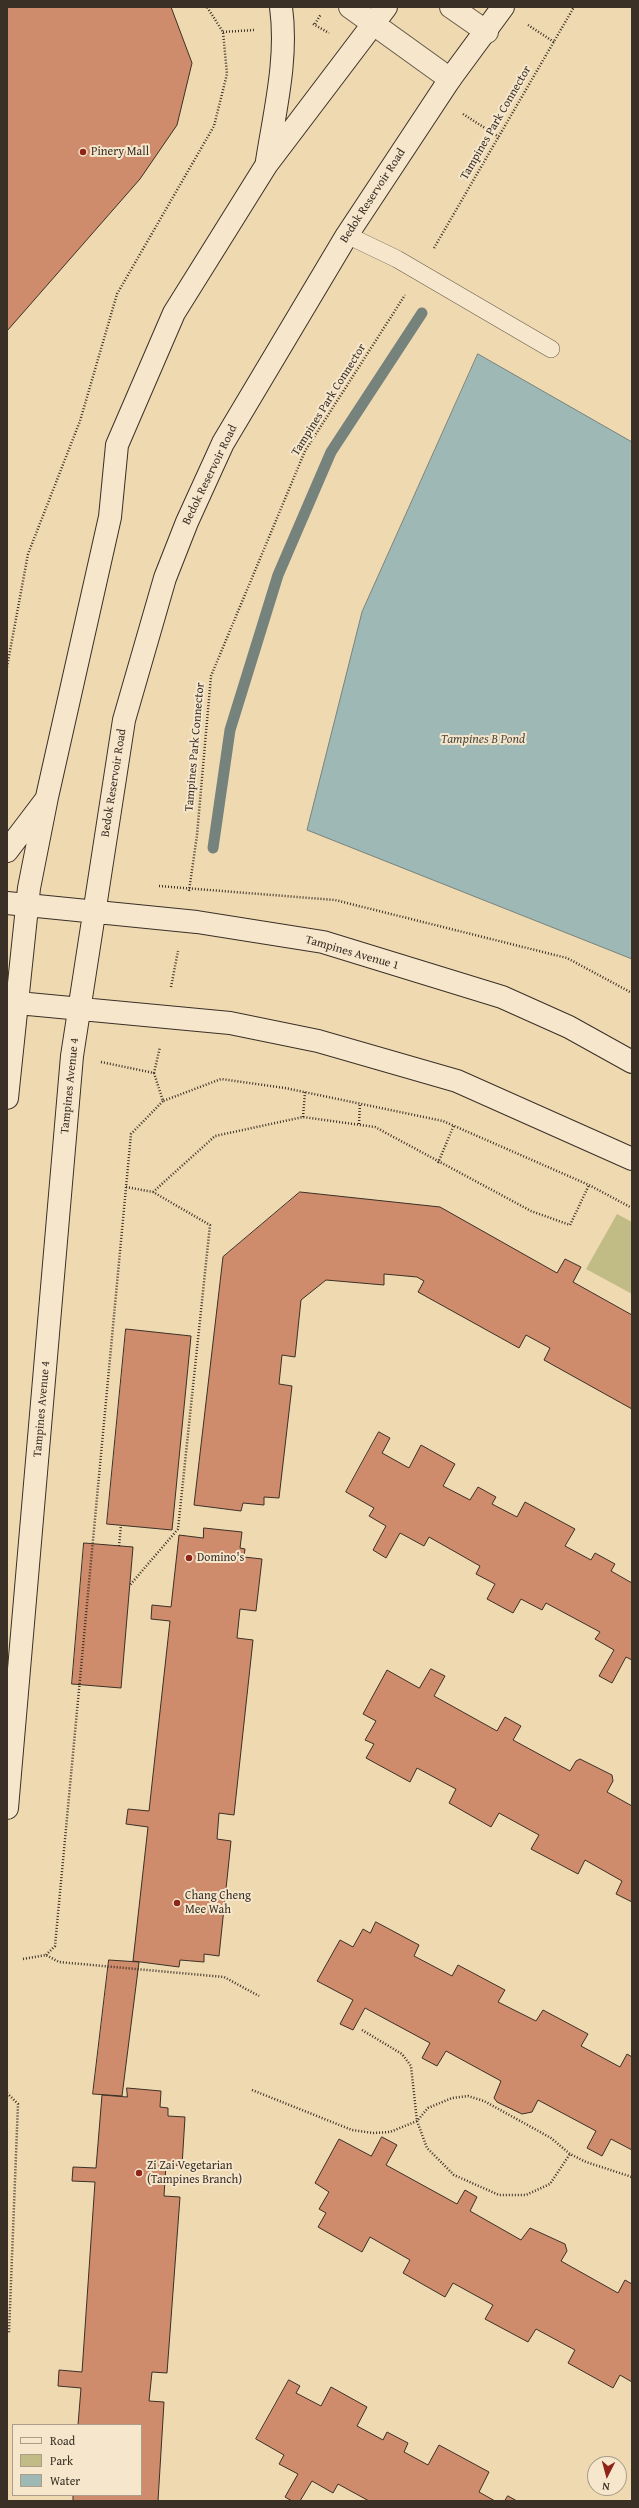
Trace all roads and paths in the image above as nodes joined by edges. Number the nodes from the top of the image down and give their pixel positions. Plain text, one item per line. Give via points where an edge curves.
1 (207, 7) edge
2 (281, 7) edge
3 (350, 7) edge
4 (451, 7) edge
5 (503, 7) edge
6 (574, 7) edge
7 (380, 15) edge
8 (487, 32) junction
9 (450, 78) junction
10 (267, 164) junction
11 (347, 235) junction
12 (420, 272) junction
13 (551, 349) dead end
14 (7, 667) edge
15 (47, 797) junction
16 (7, 851) edge
17 (17, 904) edge
18 (93, 911) junction
19 (632, 993) edge
20 (12, 1003) edge
21 (79, 1010) junction
22 (632, 1062) edge
23 (154, 1073) dead end
24 (305, 1092) junction
25 (7, 1098) edge
26 (163, 1101) junction
27 (360, 1103) junction
28 (303, 1117) junction
29 (358, 1124) junction
30 (454, 1125) junction
31 (632, 1159) edge
32 (438, 1162) junction
33 (589, 1185) junction
34 (126, 1187) junction
35 (153, 1192) junction
36 (632, 1208) edge
37 (121, 1525) dead end
38 (119, 1546) dead end
39 (130, 1585) dead end
40 (7, 1808) edge
41 (46, 1955) junction
42 (22, 1959) dead end
43 (259, 1996) dead end
44 (362, 2030) dead end
45 (252, 2090) dead end
46 (7, 2093) edge
47 (418, 2121) junction
48 (570, 2154) junction
49 (632, 2177) edge
50 (9, 2332) dead end

1 - 14 path via 223,32 227,74 214,126 116,294 80,421 28,554
2 - 10 main road via 284,27 282,65
3 - 7 main road
4 - 8 main road
5 - 8 main road, Bedok Reservoir Road
6 - 12 path, Tampines Park Connector
7 - 9 main road
7 - 10 main road
8 - 9 main road, Bedok Reservoir Road
9 - 11 main road, Bedok Reservoir Road
10 - 15 main road via 174,313 117,445 110,517
11 - 12 lane
11 - 18 main road, Bedok Reservoir Road via 223,443 186,522 165,578 124,720
12 - 13 lane
12 - 19 path, Tampines Park Connector via 305,451 211,676 190,888 335,900 567,958
15 - 16 main road
15 - 17 main road
17 - 18 main road, Tampines Avenue 1
17 - 20 main road
18 - 21 main road, Bedok Reservoir Road
18 - 22 main road, Tampines Avenue 1 via 197,922 323,942 502,997 569,1027
20 - 21 main road
20 - 25 main road
21 - 31 main road via 230,1023 318,1041 390,1060 457,1081
21 - 40 main road, Tampines Avenue 4 via 72,1056
23 - 26 path
24 - 26 path via 221,1079
24 - 27 path
24 - 28 path
26 - 34 path via 131,1134
27 - 29 path
27 - 30 path
28 - 29 path
28 - 35 path via 215,1136
29 - 32 path via 375,1127
30 - 32 path
30 - 33 path
32 - 33 path via 531,1211 570,1224
33 - 36 path
34 - 35 path
34 - 41 path via 55,1946
35 - 39 path via 210,1225 178,1529
37 - 38 path
41 - 42 path
41 - 43 path via 60,1962 224,1978
44 - 47 path via 402,2054 411,2066
45 - 47 path via 352,2130 390,2132
46 - 50 path via 18,2104
47 - 48 path via 428,2108 452,2098 468,2096 484,2100 551,2138
47 - 48 path via 427,2148 454,2176 499,2196 526,2195 550,2184
48 - 49 path

